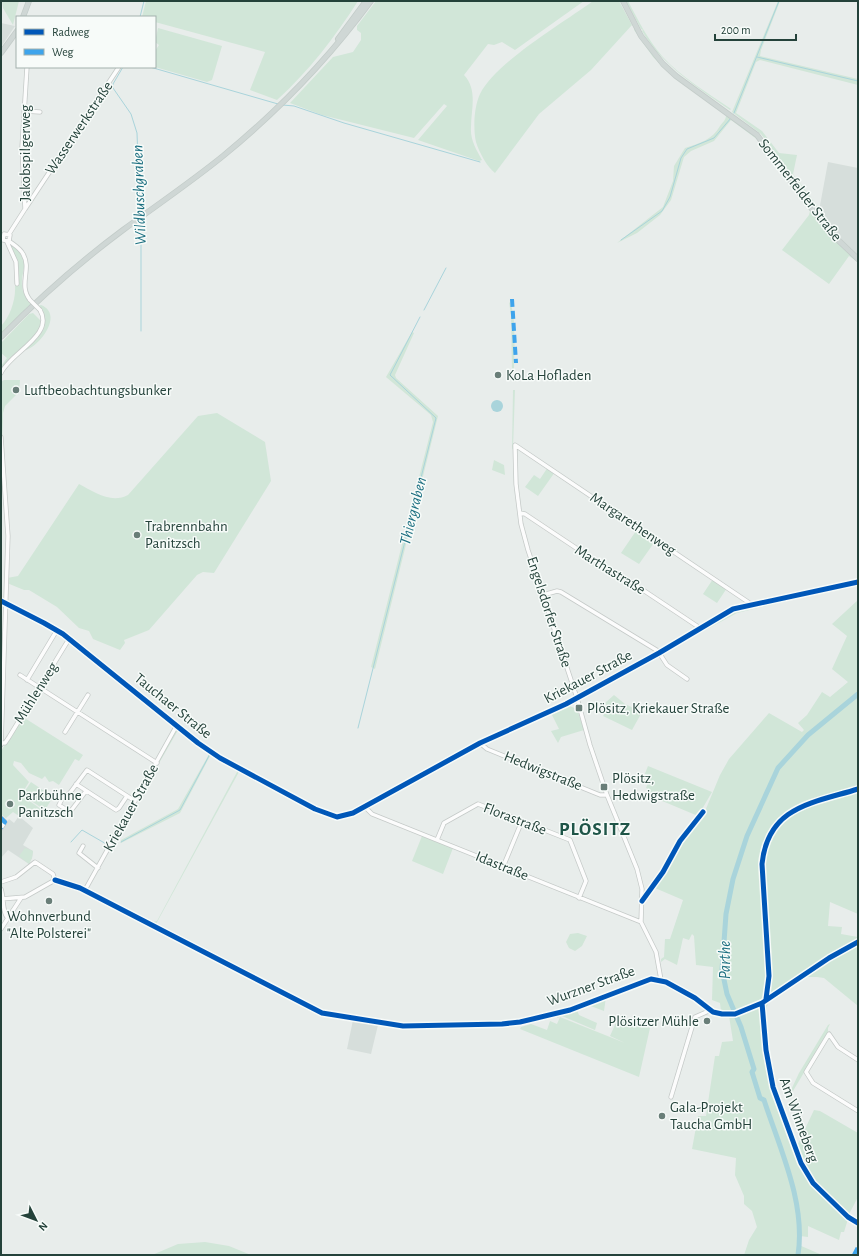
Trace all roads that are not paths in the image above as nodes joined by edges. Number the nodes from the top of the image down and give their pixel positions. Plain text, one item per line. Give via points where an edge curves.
1 (29, 1) edge
2 (366, 1) edge
3 (371, 1) edge
4 (623, 1) edge
5 (23, 16) edge
6 (16, 32) edge
7 (331, 49) junction
8 (1, 53) edge
9 (27, 68) edge
10 (118, 68) edge
11 (24, 111) junction
12 (40, 112) dead end
13 (25, 209) junction
14 (9, 234) junction
15 (2, 235) edge
16 (7, 241) junction
17 (1, 246) edge
18 (858, 259) edge
19 (17, 284) dead end
20 (1, 337) edge
21 (1, 373) edge
22 (1, 436) edge
23 (515, 445) joint
24 (520, 513) junction
25 (858, 582) edge
26 (543, 595) junction
27 (3, 602) edge
28 (751, 604) junction
29 (700, 628) junction
30 (57, 630) junction
31 (69, 639) junction
32 (659, 653) junction
33 (2, 660) edge
34 (20, 676) dead end
35 (687, 679) dead end
36 (27, 680) junction
37 (39, 688) junction
38 (88, 695) dead end
39 (577, 698) junction
40 (78, 713) junction
41 (177, 725) junction
42 (65, 732) dead end
43 (480, 743) junction
44 (1, 744) edge
45 (157, 763) junction
46 (76, 784) junction
47 (86, 791) junction
48 (607, 794) junction
49 (127, 796) junction
50 (135, 801) junction
51 (366, 807) junction
52 (337, 817) joint
53 (1, 818) edge
54 (522, 821) junction
55 (1, 828) edge
56 (437, 840) junction
57 (83, 846) dead end
58 (504, 867) junction
59 (98, 868) junction
60 (56, 880) junction
61 (1, 882) edge
62 (1, 889) edge
63 (85, 890) junction
64 (21, 898) junction
65 (579, 898) junction
66 (3, 899) edge
67 (8, 918) junction
68 (641, 922) junction
69 (1, 929) edge
70 (858, 942) edge
71 (661, 980) junction
72 (762, 1003) junction
73 (710, 1010) junction
74 (858, 1060) edge
75 (671, 1097) dead end
76 (858, 1111) edge
77 (858, 1223) edge

1 - 5 main road
2 - 7 main road
3 - 7 main road
4 - 18 main road, Sommerfelder Straße via 650,49 670,71 760,138 808,204
6 - 8 main road
7 - 20 main road via 280,104 223,156 70,272
9 - 11 street, Jakobspilgerweg
10 - 13 street, Wasserwerkstraße
11 - 12 street
11 - 13 street, Jakobspilgerweg via 22,157
13 - 14 street, Jakobspilgerweg
14 - 15 street
14 - 16 street via 11,236
15 - 16 street
16 - 17 street
16 - 19 street via 16,262
16 - 21 street, bridge via 21,250 26,259 24,287 30,300 40,310 43,321 41,330 8,361
22 - 27 street via 8,536
23 - 24 street, Engelsdorfer Straße
23 - 28 street, Margarethenweg
24 - 26 street, Engelsdorfer Straße via 528,550
24 - 29 street, Marthastraße
25 - 28 street, Kriekauer Straße
26 - 32 street via 561,592
26 - 39 street, Engelsdorfer Straße
27 - 30 street, Tauchaer Straße
27 - 33 street
28 - 29 street, Kriekauer Straße via 733,609
29 - 32 street, Kriekauer Straße
30 - 31 street, Tauchaer Straße
30 - 36 street
31 - 37 street, Mühlenweg
31 - 41 street, Tauchaer Straße
32 - 35 street via 667,665
32 - 39 street, Kriekauer Straße
33 - 44 street
34 - 36 street
36 - 37 street
37 - 40 street
37 - 44 street, Mühlenweg via 5,743
38 - 40 street
39 - 43 street, Kriekauer Straße
39 - 48 street, Engelsdorfer Straße
40 - 42 street
40 - 45 street
41 - 45 street, Kriekauer Straße
41 - 52 street, Tauchaer Straße via 220,758 315,809
43 - 48 street, Hedwigstraße via 494,752 600,794
43 - 51 street, Kriekauer Straße
45 - 50 street, Kriekauer Straße
46 - 47 street
46 - 47 street via 69,794 63,797 59,803 60,807 68,812 72,811
46 - 49 street via 88,770
47 - 49 street via 116,810
48 - 68 street, Engelsdorfer Straße via 637,869 642,888
49 - 50 street
50 - 59 street, Kriekauer Straße
51 - 52 street, Kriekauer Straße
51 - 56 street, Idastraße via 372,814
53 - 55 street via 5,822
54 - 56 street, Florastraße via 478,804 444,824
54 - 58 street
54 - 65 street, Florastraße via 570,840 586,881
56 - 58 street, Idastraße
57 - 59 street via 78,853
58 - 65 street, Idastraße
59 - 63 street, Kriekauer Straße
60 - 61 street via 53,874 35,862 16,877
60 - 63 street, Wurzner Straße
60 - 64 street
62 - 66 street
63 - 71 street, Wurzner Straße via 329,1015 403,1026 502,1024 570,1010 644,980
64 - 66 street
64 - 67 street
65 - 68 street, Idastraße
66 - 67 street via 5,915
67 - 69 street
68 - 71 street, Engelsdorfer Straße via 656,952
70 - 72 street via 829,958
71 - 73 street via 695,998
72 - 73 street via 739,1013
72 - 77 street, Am Winneberg via 766,1050 773,1087 801,1163 813,1183 848,1217
73 - 75 street via 695,1017
74 - 76 street via 838,1047 829,1034 807,1070 807,1076 816,1085

